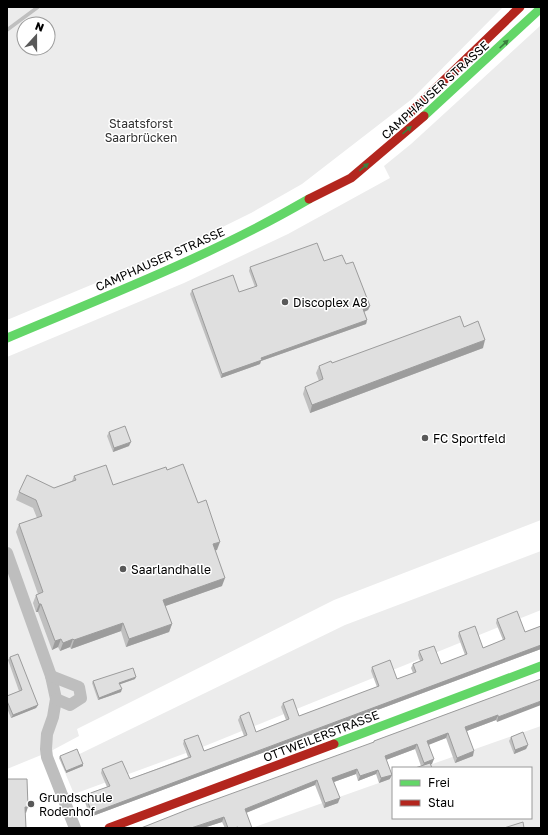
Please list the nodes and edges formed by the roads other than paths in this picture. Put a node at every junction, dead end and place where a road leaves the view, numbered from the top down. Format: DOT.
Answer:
graph roads {
  1 [pos="520,7"];
  2 [pos="541,8"];
  3 [pos="403,119"];
  4 [pos="332,178"];
  5 [pos="318,193"];
  6 [pos="7,338"];
  7 [pos="7,553"];
  8 [pos="541,666"];
  9 [pos="51,676"];
  10 [pos="56,699"];
  11 [pos="75,828"];
  12 [pos="109,828"];
  1 -- 3 [label="main road, CAMPHAUSER STRASSE"];
  5 -- 2 [label="main road, CAMPHAUSER STRASSE, one-way"];
  4 -- 5 [label="main road, CAMPHAUSER STRASSE"];
  5 -- 6 [label="main road, CAMPHAUSER STRASSE"];
  7 -- 9 [label="street"];
  8 -- 12 [label="main road, OTTWEILERSTRASSE"];
  9 -- 10 [label="street"];
  9 -- 10 [label="street"];
  10 -- 11 [label="street"];
}
